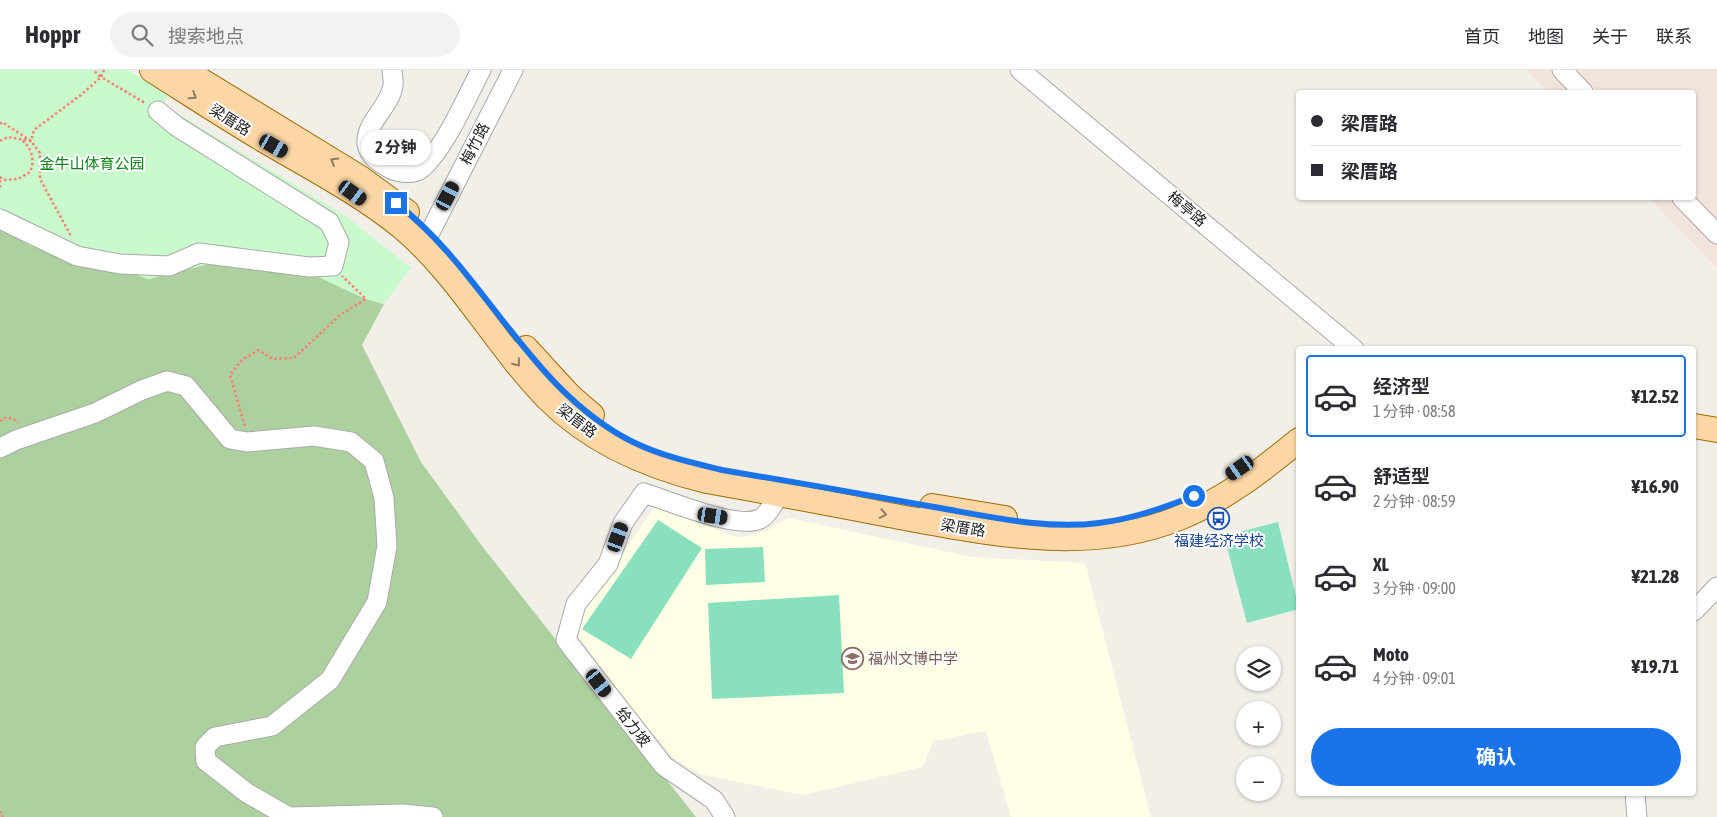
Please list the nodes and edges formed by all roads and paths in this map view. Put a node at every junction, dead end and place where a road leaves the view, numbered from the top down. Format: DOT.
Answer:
graph roads {
  1 [pos="93,70"];
  2 [pos="104,70"];
  3 [pos="152,70"];
  4 [pos="184,70"];
  5 [pos="392,70"];
  6 [pos="481,70"];
  7 [pos="513,70"];
  8 [pos="1020,70"];
  9 [pos="1562,70"];
  10 [pos="101,77"];
  11 [pos="1581,90"];
  12 [pos="158,111"];
  13 [pos="0,124"];
  14 [pos="20,139"];
  15 [pos="0,141"];
  16 [pos="31,141"];
  17 [pos="0,179"];
  18 [pos="0,188"];
  19 [pos="1684,200"];
  20 [pos="0,219"];
  21 [pos="1716,233"];
  22 [pos="426,239"];
  23 [pos="78,256"];
  24 [pos="333,266"];
  25 [pos="1350,346"];
  26 [pos="1696,411"];
  27 [pos="1717,414"];
  28 [pos="1296,424"];
  29 [pos="1696,426"];
  30 [pos="1717,430"];
  31 [pos="247,442"];
  32 [pos="1296,442"];
  33 [pos="0,448"];
  34 [pos="779,494"];
  35 [pos="1717,586"];
  36 [pos="1696,609"];
  37 [pos="1635,796"];
  38 [pos="0,811"];
  39 [pos="3,817"];
  40 [pos="433,817"];
  41 [pos="725,817"];
  42 [pos="1637,817"];
  1 -- 10 [label="path"];
  2 -- 10 [label="path"];
  3 -- 22 [label="main road, 梁厝路, one-way"];
  22 -- 4 [label="main road, 梁厝路, one-way"];
  5 -- 6 [label="street"];
  7 -- 22 [label="street, 梅竹路"];
  8 -- 25 [label="street, 梅亭路"];
  9 -- 11 [label="street"];
  10 -- 12 [label="path"];
  10 -- 16 [label="path"];
  12 -- 24 [label="street"];
  13 -- 16 [label="path"];
  14 -- 15 [label="path"];
  14 -- 16 [label="path"];
  14 -- 17 [label="path"];
  16 -- 23 [label="path"];
  17 -- 18 [label="path"];
  19 -- 21 [label="street"];
  20 -- 23 [label="street"];
  22 -- 28 [label="main road, 梁厝路"];
  22 -- 34 [label="main road, 梁厝路, one-way"];
  23 -- 24 [label="street"];
  24 -- 31 [label="path"];
  26 -- 27 [label="main road"];
  29 -- 30 [label="main road"];
  31 -- 33 [label="street"];
  31 -- 40 [label="street"];
  34 -- 32 [label="main road, 梁厝路, one-way"];
  34 -- 41 [label="street, 给力坡"];
  35 -- 36 [label="street"];
  37 -- 42 [label="street"];
  38 -- 39 [label="path"];
}
